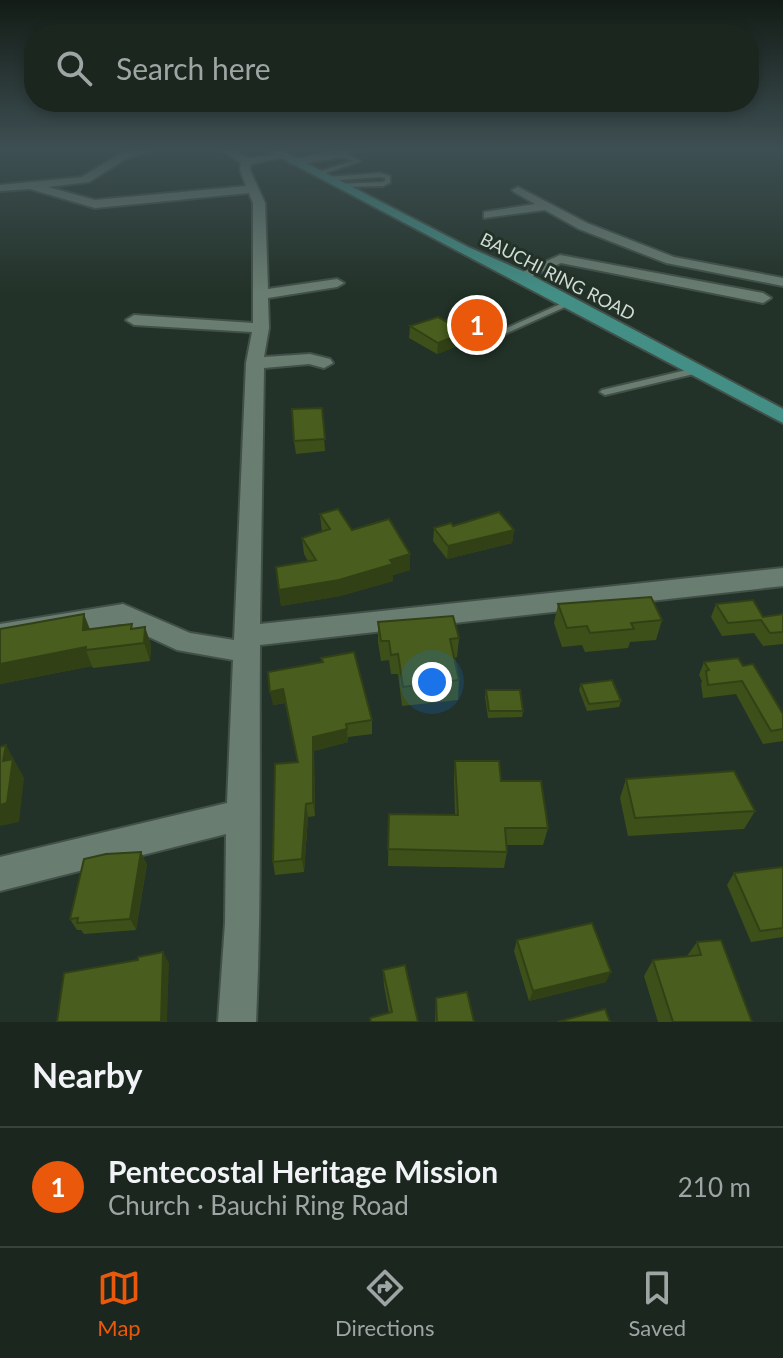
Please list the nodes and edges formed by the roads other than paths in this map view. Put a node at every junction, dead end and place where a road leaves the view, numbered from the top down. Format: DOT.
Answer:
graph roads {
  1 [pos="73,198"];
  2 [pos="162,198"];
  3 [pos="257,198"];
  4 [pos="369,198"];
  5 [pos="533,198"];
  6 [pos="549,206"];
  7 [pos="488,215"];
  8 [pos="521,276"];
  9 [pos="783,282"];
  10 [pos="337,283"];
  11 [pos="261,295"];
  12 [pos="763,298"];
  13 [pos="570,303"];
  14 [pos="134,320"];
  15 [pos="261,328"];
  16 [pos="493,336"];
  17 [pos="255,363"];
  18 [pos="324,363"];
  19 [pos="695,371"];
  20 [pos="605,392"];
  21 [pos="783,417"];
  22 [pos="783,577"];
  23 [pos="0,634"];
  24 [pos="247,644"];
  25 [pos="242,815"];
  26 [pos="0,874"];
  27 [pos="237,1022"];
  1 -- 2 [label="street"];
  3 -- 11 [label="street"];
  4 -- 8 [label="main road, BAUCHI RING ROAD"];
  5 -- 6 [label="street"];
  6 -- 7 [label="street"];
  6 -- 9 [label="street"];
  8 -- 12 [label="street"];
  8 -- 13 [label="main road, BAUCHI RING ROAD"];
  10 -- 11 [label="street"];
  11 -- 15 [label="street"];
  13 -- 16 [label="lane"];
  13 -- 19 [label="main road, BAUCHI RING ROAD"];
  14 -- 15 [label="street"];
  15 -- 17 [label="street"];
  17 -- 18 [label="street"];
  17 -- 24 [label="street"];
  19 -- 20 [label="lane"];
  19 -- 21 [label="main road, BAUCHI RING ROAD"];
  22 -- 24 [label="street"];
  23 -- 24 [label="street"];
  24 -- 25 [label="street"];
  25 -- 26 [label="street"];
  25 -- 27 [label="street"];
}
